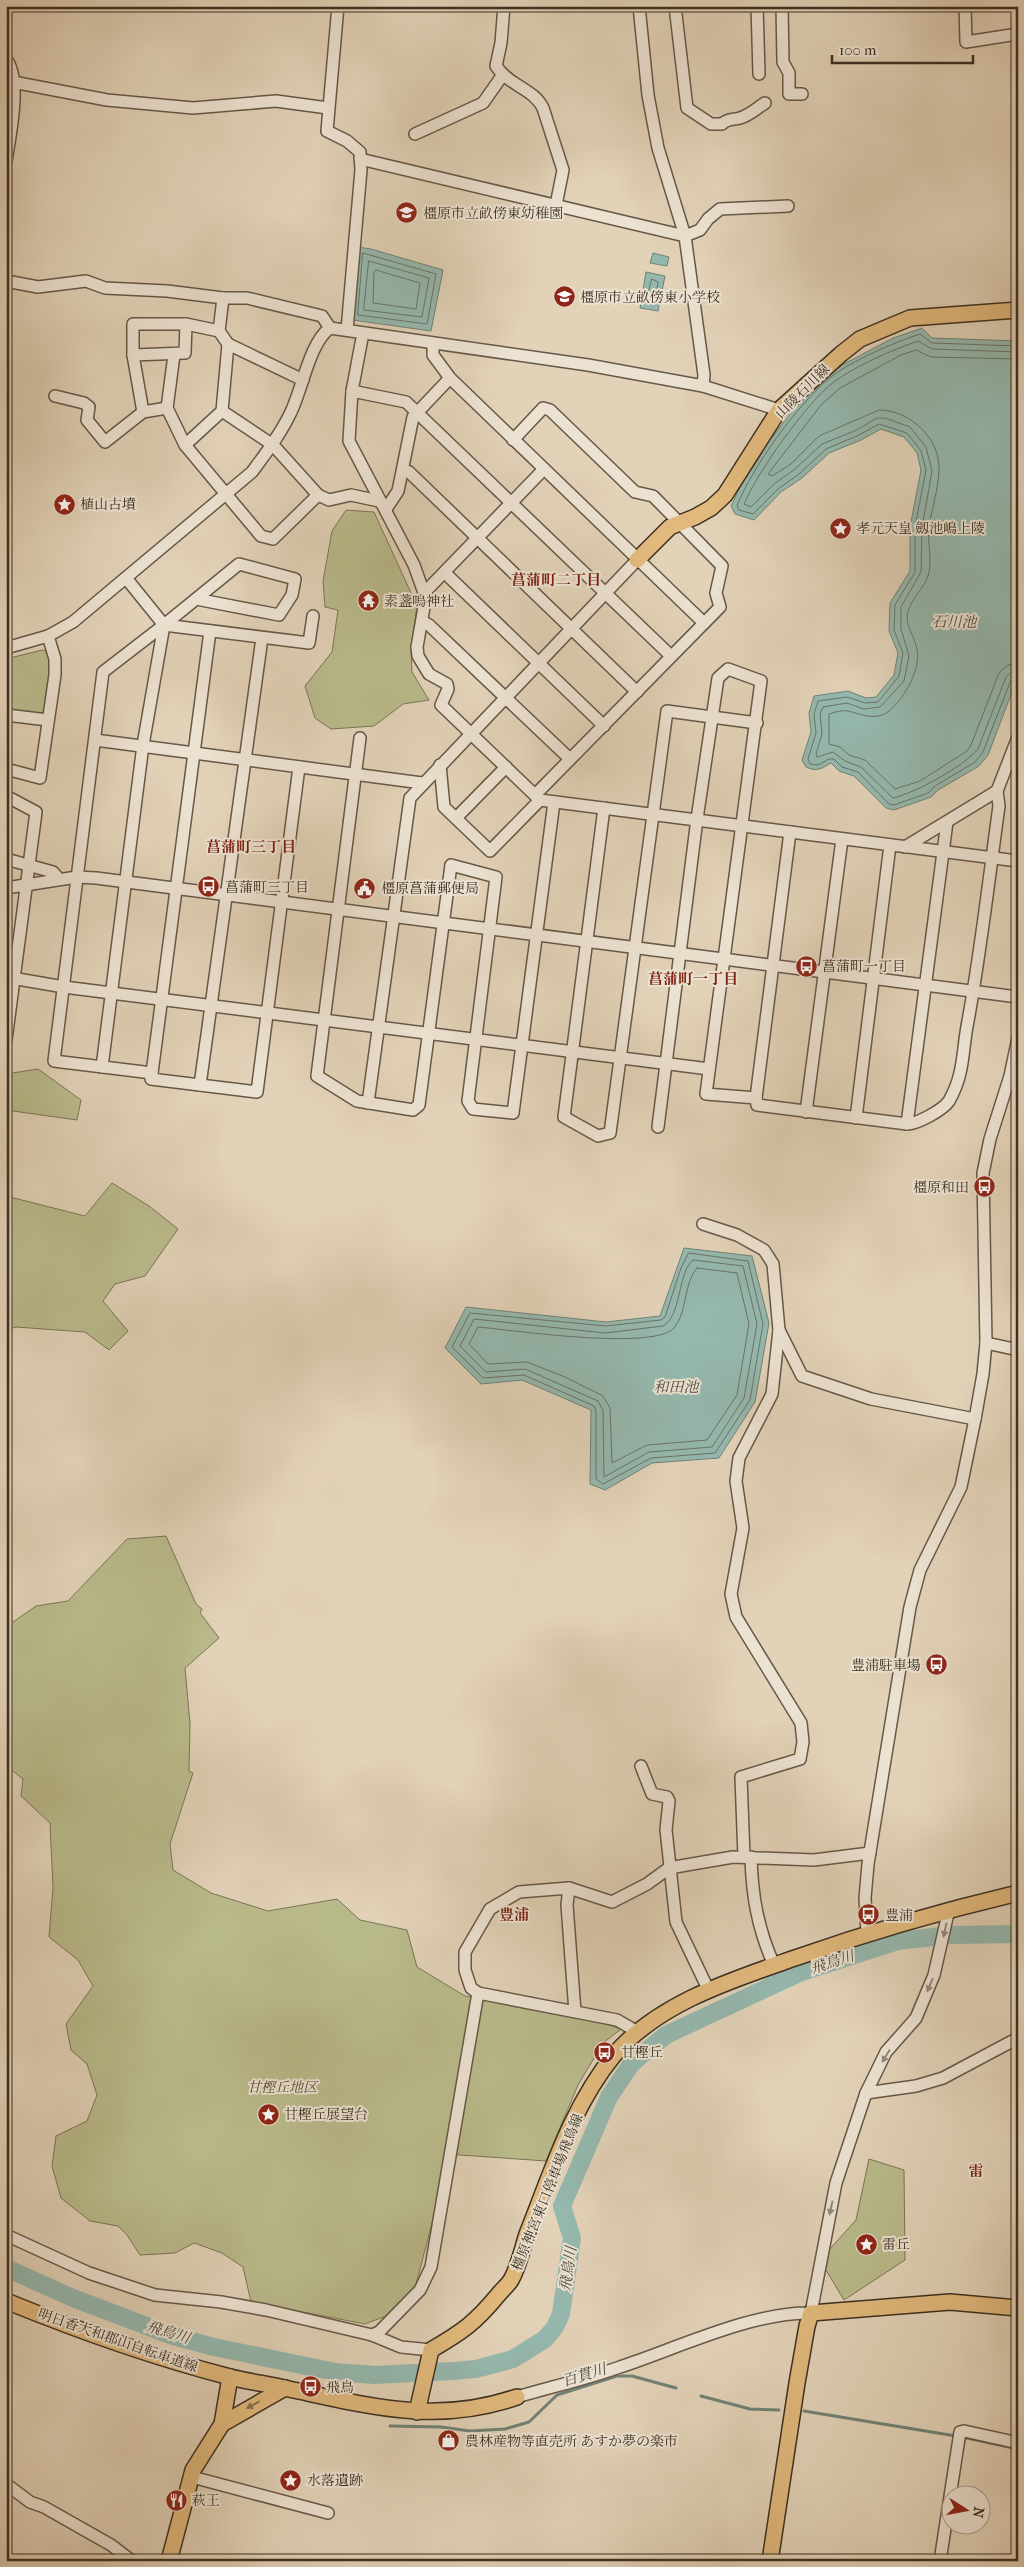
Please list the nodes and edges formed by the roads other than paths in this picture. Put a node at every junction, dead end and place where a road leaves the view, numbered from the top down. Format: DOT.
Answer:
graph roads {
  1 [pos="338,6"];
  2 [pos="504,6"];
  3 [pos="639,6"];
  4 [pos="674,6"];
  5 [pos="756,6"];
  6 [pos="782,6"];
  7 [pos="965,6"];
  8 [pos="1018,34"];
  9 [pos="6,59"];
  10 [pos="759,74"];
  11 [pos="502,76"];
  12 [pos="13,82"];
  13 [pos="802,94"];
  14 [pos="764,103"];
  15 [pos="328,108"];
  16 [pos="415,134"];
  17 [pos="360,159"];
  18 [pos="6,160"];
  19 [pos="556,205"];
  20 [pos="788,206"];
  21 [pos="684,236"];
  22 [pos="6,281"];
  23 [pos="223,298"];
  24 [pos="1018,310"];
  25 [pos="186,324"];
  26 [pos="330,328"];
  27 [pos="219,330"];
  28 [pos="348,330"];
  29 [pos="363,333"];
  30 [pos="432,343"];
  31 [pos="228,344"];
  32 [pos="133,355"];
  33 [pos="174,355"];
  34 [pos="450,378"];
  35 [pos="303,380"];
  36 [pos="703,386"];
  37 [pos="352,391"];
  38 [pos="55,396"];
  39 [pos="167,408"];
  40 [pos="779,410"];
  41 [pos="222,411"];
  42 [pos="143,412"];
  43 [pos="416,412"];
  44 [pos="513,440"];
  45 [pos="186,445"];
  46 [pos="272,446"];
  47 [pos="544,469"];
  48 [pos="403,470"];
  49 [pos="227,494"];
  50 [pos="318,495"];
  51 [pos="511,502"];
  52 [pos="382,505"];
  53 [pos="678,522"];
  54 [pos="478,538"];
  55 [pos="637,560"];
  56 [pos="445,573"];
  57 [pos="126,578"];
  58 [pos="424,593"];
  59 [pos="606,593"];
  60 [pos="196,599"];
  61 [pos="313,616"];
  62 [pos="422,621"];
  63 [pos="704,623"];
  64 [pos="164,625"];
  65 [pos="572,628"];
  66 [pos="210,631"];
  67 [pos="48,636"];
  68 [pos="262,638"];
  69 [pos="6,648"];
  70 [pos="671,656"];
  71 [pos="537,664"];
  72 [pos="637,692"];
  73 [pos="506,696"];
  74 [pos="711,717"];
  75 [pos="7,719"];
  76 [pos="48,720"];
  77 [pos="757,723"];
  78 [pos="604,726"];
  79 [pos="470,733"];
  80 [pos="1018,737"];
  81 [pos="360,738"];
  82 [pos="95,740"];
  83 [pos="144,746"];
  84 [pos="194,752"];
  85 [pos="570,759"];
  86 [pos="245,760"];
  87 [pos="440,765"];
  88 [pos="299,767"];
  89 [pos="506,767"];
  90 [pos="6,770"];
  91 [pos="357,775"];
  92 [pos="422,782"];
  93 [pos="997,791"];
  94 [pos="6,796"];
  95 [pos="538,798"];
  96 [pos="554,802"];
  97 [pos="604,808"];
  98 [pos="653,814"];
  99 [pos="456,818"];
  100 [pos="697,819"];
  101 [pos="947,822"];
  102 [pos="742,825"];
  103 [pos="790,832"];
  104 [pos="842,838"];
  105 [pos="890,845"];
  106 [pos="905,846"];
  107 [pos="942,851"];
  108 [pos="992,858"];
  109 [pos="6,859"];
  110 [pos="1018,861"];
  111 [pos="30,865"];
  112 [pos="77,877"];
  113 [pos="59,879"];
  114 [pos="127,882"];
  115 [pos="28,884"];
  116 [pos="6,888"];
  117 [pos="176,888"];
  118 [pos="225,894"];
  119 [pos="282,902"];
  120 [pos="338,909"];
  121 [pos="395,916"];
  122 [pos="443,923"];
  123 [pos="490,930"];
  124 [pos="537,936"];
  125 [pos="586,942"];
  126 [pos="636,949"];
  127 [pos="680,954"];
  128 [pos="724,960"];
  129 [pos="774,967"];
  130 [pos="823,973"];
  131 [pos="11,977"];
  132 [pos="873,979"];
  133 [pos="925,986"];
  134 [pos="64,987"];
  135 [pos="974,992"];
  136 [pos="112,993"];
  137 [pos="1018,997"];
  138 [pos="162,999"];
  139 [pos="211,1005"];
  140 [pos="267,1012"];
  141 [pos="323,1019"];
  142 [pos="379,1026"];
  143 [pos="429,1033"];
  144 [pos="1018,1038"];
  145 [pos="476,1039"];
  146 [pos="6,1040"];
  147 [pos="523,1045"];
  148 [pos="572,1051"];
  149 [pos="1016,1057"];
  150 [pos="621,1058"];
  151 [pos="666,1063"];
  152 [pos="102,1067"];
  153 [pos="709,1069"];
  154 [pos="152,1073"];
  155 [pos="200,1085"];
  156 [pos="756,1098"];
  157 [pos="368,1103"];
  158 [pos="806,1112"];
  159 [pos="856,1118"];
  160 [pos="907,1124"];
  161 [pos="658,1127"];
  162 [pos="702,1224"];
  163 [pos="779,1330"];
  164 [pos="986,1343"];
  165 [pos="1018,1350"];
  166 [pos="975,1419"];
  167 [pos="641,1766"];
  168 [pos="870,1853"];
  169 [pos="747,1857"];
  170 [pos="669,1868"];
  171 [pos="569,1888"];
  172 [pos="1018,1893"];
  173 [pos="949,1909"];
  174 [pos="866,1933"];
  175 [pos="774,1965"];
  176 [pos="709,1991"];
  177 [pos="478,1993"];
  178 [pos="575,2012"];
  179 [pos="636,2031"];
  180 [pos="1018,2038"];
  181 [pos="866,2093"];
  182 [pos="6,2235"];
  183 [pos="6,2301"];
  184 [pos="1018,2308"];
  185 [pos="811,2314"];
  186 [pos="372,2336"];
  187 [pos="430,2354"];
  188 [pos="230,2377"];
  189 [pos="285,2388"];
  190 [pos="517,2397"];
  191 [pos="417,2412"];
  192 [pos="222,2424"];
  193 [pos="1018,2443"];
  194 [pos="192,2477"];
  195 [pos="6,2484"];
  196 [pos="328,2513"];
  197 [pos="132,2561"];
  198 [pos="169,2561"];
  199 [pos="770,2561"];
  200 [pos="940,2561"];
  1 -- 15 [label="street"];
  2 -- 11 [label="street"];
  3 -- 21 [label="street"];
  4 -- 14 [label="street"];
  5 -- 10 [label="street"];
  6 -- 13 [label="street"];
  7 -- 8 [label="street"];
  9 -- 12 [label="street"];
  11 -- 16 [label="street"];
  11 -- 19 [label="street"];
  12 -- 15 [label="street"];
  12 -- 18 [label="street"];
  15 -- 17 [label="street"];
  17 -- 19 [label="street"];
  17 -- 28 [label="street"];
  19 -- 21 [label="street"];
  20 -- 21 [label="street"];
  21 -- 36 [label="street"];
  22 -- 23 [label="street"];
  23 -- 26 [label="street"];
  23 -- 27 [label="street"];
  24 -- 40 [label="main road, 山陵石川線"];
  25 -- 27 [label="street"];
  25 -- 32 [label="street"];
  25 -- 33 [label="street"];
  26 -- 28 [label="street"];
  26 -- 35 [label="street"];
  27 -- 31 [label="street"];
  28 -- 29 [label="street"];
  29 -- 30 [label="street"];
  29 -- 37 [label="street"];
  30 -- 34 [label="street"];
  30 -- 36 [label="street"];
  31 -- 35 [label="street"];
  31 -- 41 [label="street"];
  32 -- 33 [label="street"];
  32 -- 42 [label="street"];
  33 -- 39 [label="street"];
  34 -- 43 [label="street"];
  34 -- 44 [label="street"];
  35 -- 46 [label="street"];
  36 -- 40 [label="street"];
  37 -- 43 [label="street"];
  37 -- 52 [label="street"];
  38 -- 42 [label="street"];
  39 -- 42 [label="street"];
  39 -- 45 [label="street"];
  40 -- 53 [label="main road, 山陵石川線"];
  41 -- 45 [label="street"];
  41 -- 46 [label="street"];
  43 -- 48 [label="street"];
  43 -- 51 [label="street"];
  44 -- 47 [label="street"];
  44 -- 53 [label="street"];
  45 -- 49 [label="street"];
  46 -- 49 [label="street"];
  46 -- 50 [label="street"];
  47 -- 51 [label="street"];
  47 -- 55 [label="street"];
  48 -- 52 [label="street"];
  48 -- 54 [label="street"];
  49 -- 50 [label="street"];
  49 -- 57 [label="street"];
  50 -- 52 [label="street"];
  51 -- 54 [label="street"];
  51 -- 59 [label="street"];
  52 -- 58 [label="street"];
  53 -- 55 [label="main road, 山陵石川線"];
  53 -- 63 [label="street"];
  54 -- 56 [label="street"];
  54 -- 65 [label="street"];
  55 -- 59 [label="street"];
  55 -- 63 [label="street"];
  56 -- 58 [label="street"];
  56 -- 71 [label="street"];
  57 -- 64 [label="street"];
  57 -- 67 [label="street"];
  58 -- 62 [label="street"];
  59 -- 65 [label="street"];
  59 -- 70 [label="street"];
  60 -- 60 [label="street"];
  60 -- 64 [label="street"];
  61 -- 68 [label="street"];
  62 -- 73 [label="street"];
  62 -- 79 [label="street"];
  63 -- 70 [label="street"];
  64 -- 66 [label="street"];
  64 -- 82 [label="street"];
  64 -- 83 [label="street"];
  65 -- 71 [label="street"];
  65 -- 72 [label="street"];
  66 -- 68 [label="street"];
  66 -- 84 [label="street"];
  67 -- 69 [label="street"];
  67 -- 76 [label="street"];
  68 -- 86 [label="street"];
  70 -- 72 [label="street"];
  71 -- 73 [label="street"];
  71 -- 78 [label="street"];
  72 -- 78 [label="street"];
  73 -- 79 [label="street"];
  73 -- 85 [label="street"];
  74 -- 77 [label="street"];
  74 -- 77 [label="street"];
  74 -- 98 [label="street"];
  74 -- 100 [label="street"];
  75 -- 76 [label="street"];
  76 -- 90 [label="street"];
  77 -- 102 [label="street"];
  78 -- 85 [label="street"];
  79 -- 87 [label="street"];
  79 -- 89 [label="street"];
  80 -- 93 [label="street"];
  81 -- 91 [label="street"];
  82 -- 83 [label="street"];
  82 -- 112 [label="street"];
  83 -- 84 [label="street"];
  83 -- 114 [label="street"];
  84 -- 86 [label="street"];
  84 -- 117 [label="street"];
  85 -- 95 [label="street"];
  86 -- 88 [label="street"];
  86 -- 118 [label="street"];
  87 -- 92 [label="street"];
  87 -- 99 [label="street"];
  88 -- 91 [label="street"];
  88 -- 119 [label="street"];
  89 -- 95 [label="street"];
  89 -- 99 [label="street"];
  91 -- 92 [label="street"];
  91 -- 120 [label="street"];
  92 -- 121 [label="street"];
  93 -- 101 [label="street"];
  93 -- 108 [label="street"];
  94 -- 111 [label="street"];
  95 -- 96 [label="street"];
  95 -- 99 [label="street"];
  96 -- 97 [label="street"];
  96 -- 124 [label="street"];
  97 -- 98 [label="street"];
  97 -- 125 [label="street"];
  98 -- 100 [label="street"];
  98 -- 126 [label="street"];
  100 -- 102 [label="street"];
  100 -- 127 [label="street"];
  101 -- 106 [label="street"];
  101 -- 107 [label="street"];
  102 -- 103 [label="street"];
  102 -- 128 [label="street"];
  103 -- 104 [label="street"];
  103 -- 129 [label="street"];
  104 -- 105 [label="street"];
  104 -- 130 [label="street"];
  105 -- 106 [label="street"];
  105 -- 132 [label="street"];
  106 -- 107 [label="street"];
  107 -- 108 [label="street"];
  107 -- 133 [label="street"];
  108 -- 110 [label="street"];
  108 -- 135 [label="street"];
  109 -- 111 [label="street"];
  111 -- 113 [label="street"];
  111 -- 115 [label="street"];
  112 -- 113 [label="street"];
  112 -- 114 [label="street"];
  112 -- 134 [label="street"];
  113 -- 115 [label="street"];
  114 -- 117 [label="street"];
  114 -- 136 [label="street"];
  115 -- 116 [label="street"];
  115 -- 131 [label="street"];
  117 -- 118 [label="street"];
  117 -- 138 [label="street"];
  118 -- 119 [label="street"];
  118 -- 139 [label="street"];
  119 -- 120 [label="street"];
  119 -- 140 [label="street"];
  120 -- 121 [label="street"];
  120 -- 141 [label="street"];
  121 -- 122 [label="street"];
  121 -- 142 [label="street"];
  122 -- 123 [label="street"];
  122 -- 123 [label="street"];
  122 -- 143 [label="street"];
  123 -- 124 [label="street"];
  123 -- 145 [label="street"];
  124 -- 125 [label="street"];
  124 -- 147 [label="street"];
  125 -- 126 [label="street"];
  125 -- 148 [label="street"];
  126 -- 127 [label="street"];
  126 -- 150 [label="street"];
  127 -- 128 [label="street"];
  127 -- 151 [label="street"];
  128 -- 129 [label="street"];
  128 -- 153 [label="street"];
  129 -- 130 [label="street"];
  129 -- 156 [label="street"];
  130 -- 132 [label="street"];
  130 -- 158 [label="street"];
  131 -- 134 [label="street"];
  131 -- 146 [label="street"];
  132 -- 133 [label="street"];
  132 -- 159 [label="street"];
  133 -- 135 [label="street"];
  133 -- 160 [label="street"];
  134 -- 136 [label="street"];
  134 -- 152 [label="street"];
  135 -- 137 [label="street"];
  135 -- 160 [label="street"];
  136 -- 138 [label="street"];
  136 -- 152 [label="street"];
  138 -- 139 [label="street"];
  138 -- 154 [label="street"];
  139 -- 140 [label="street"];
  139 -- 155 [label="street"];
  140 -- 141 [label="street"];
  140 -- 155 [label="street"];
  141 -- 142 [label="street"];
  141 -- 157 [label="street"];
  142 -- 143 [label="street"];
  142 -- 157 [label="street"];
  143 -- 145 [label="street"];
  143 -- 157 [label="street"];
  144 -- 149 [label="street"];
  145 -- 147 [label="street"];
  145 -- 147 [label="street"];
  147 -- 148 [label="street"];
  148 -- 150 [label="street"];
  148 -- 150 [label="street"];
  149 -- 164 [label="street"];
  150 -- 151 [label="street"];
  151 -- 153 [label="street"];
  151 -- 161 [label="street"];
  152 -- 154 [label="street"];
  153 -- 156 [label="street"];
  154 -- 155 [label="street"];
  156 -- 158 [label="street"];
  158 -- 159 [label="street"];
  159 -- 160 [label="street"];
  162 -- 163 [label="street"];
  163 -- 166 [label="street"];
  163 -- 169 [label="street"];
  164 -- 165 [label="street"];
  164 -- 166 [label="street"];
  166 -- 168 [label="street"];
  167 -- 170 [label="street"];
  168 -- 169 [label="street"];
  168 -- 174 [label="street"];
  169 -- 170 [label="street"];
  169 -- 175 [label="street"];
  170 -- 171 [label="street"];
  170 -- 176 [label="street"];
  171 -- 177 [label="street"];
  171 -- 178 [label="street"];
  172 -- 173 [label="main road, 橿原神宮東口停車場飛鳥線"];
  173 -- 174 [label="main road, 橿原神宮東口停車場飛鳥線"];
  173 -- 181 [label="street, one-way"];
  174 -- 175 [label="main road, 橿原神宮東口停車場飛鳥線"];
  175 -- 176 [label="main road, 橿原神宮東口停車場飛鳥線"];
  176 -- 179 [label="main road, 橿原神宮東口停車場飛鳥線"];
  177 -- 178 [label="street"];
  177 -- 186 [label="street"];
  178 -- 179 [label="street"];
  179 -- 187 [label="main road, 橿原神宮東口停車場飛鳥線"];
  180 -- 181 [label="street"];
  181 -- 185 [label="street, one-way"];
  182 -- 186 [label="street"];
  183 -- 188 [label="main road, 明日香大和郡山自転車道線"];
  184 -- 185 [label="main road"];
  185 -- 190 [label="street"];
  185 -- 199 [label="main road"];
  186 -- 187 [label="street"];
  187 -- 191 [label="main road"];
  188 -- 189 [label="main road"];
  188 -- 192 [label="main road"];
  189 -- 191 [label="main road"];
  189 -- 192 [label="main road, one-way"];
  190 -- 191 [label="main road"];
  192 -- 194 [label="main road"];
  193 -- 200 [label="street"];
  194 -- 196 [label="street"];
  194 -- 198 [label="main road"];
  195 -- 197 [label="street"];
}
